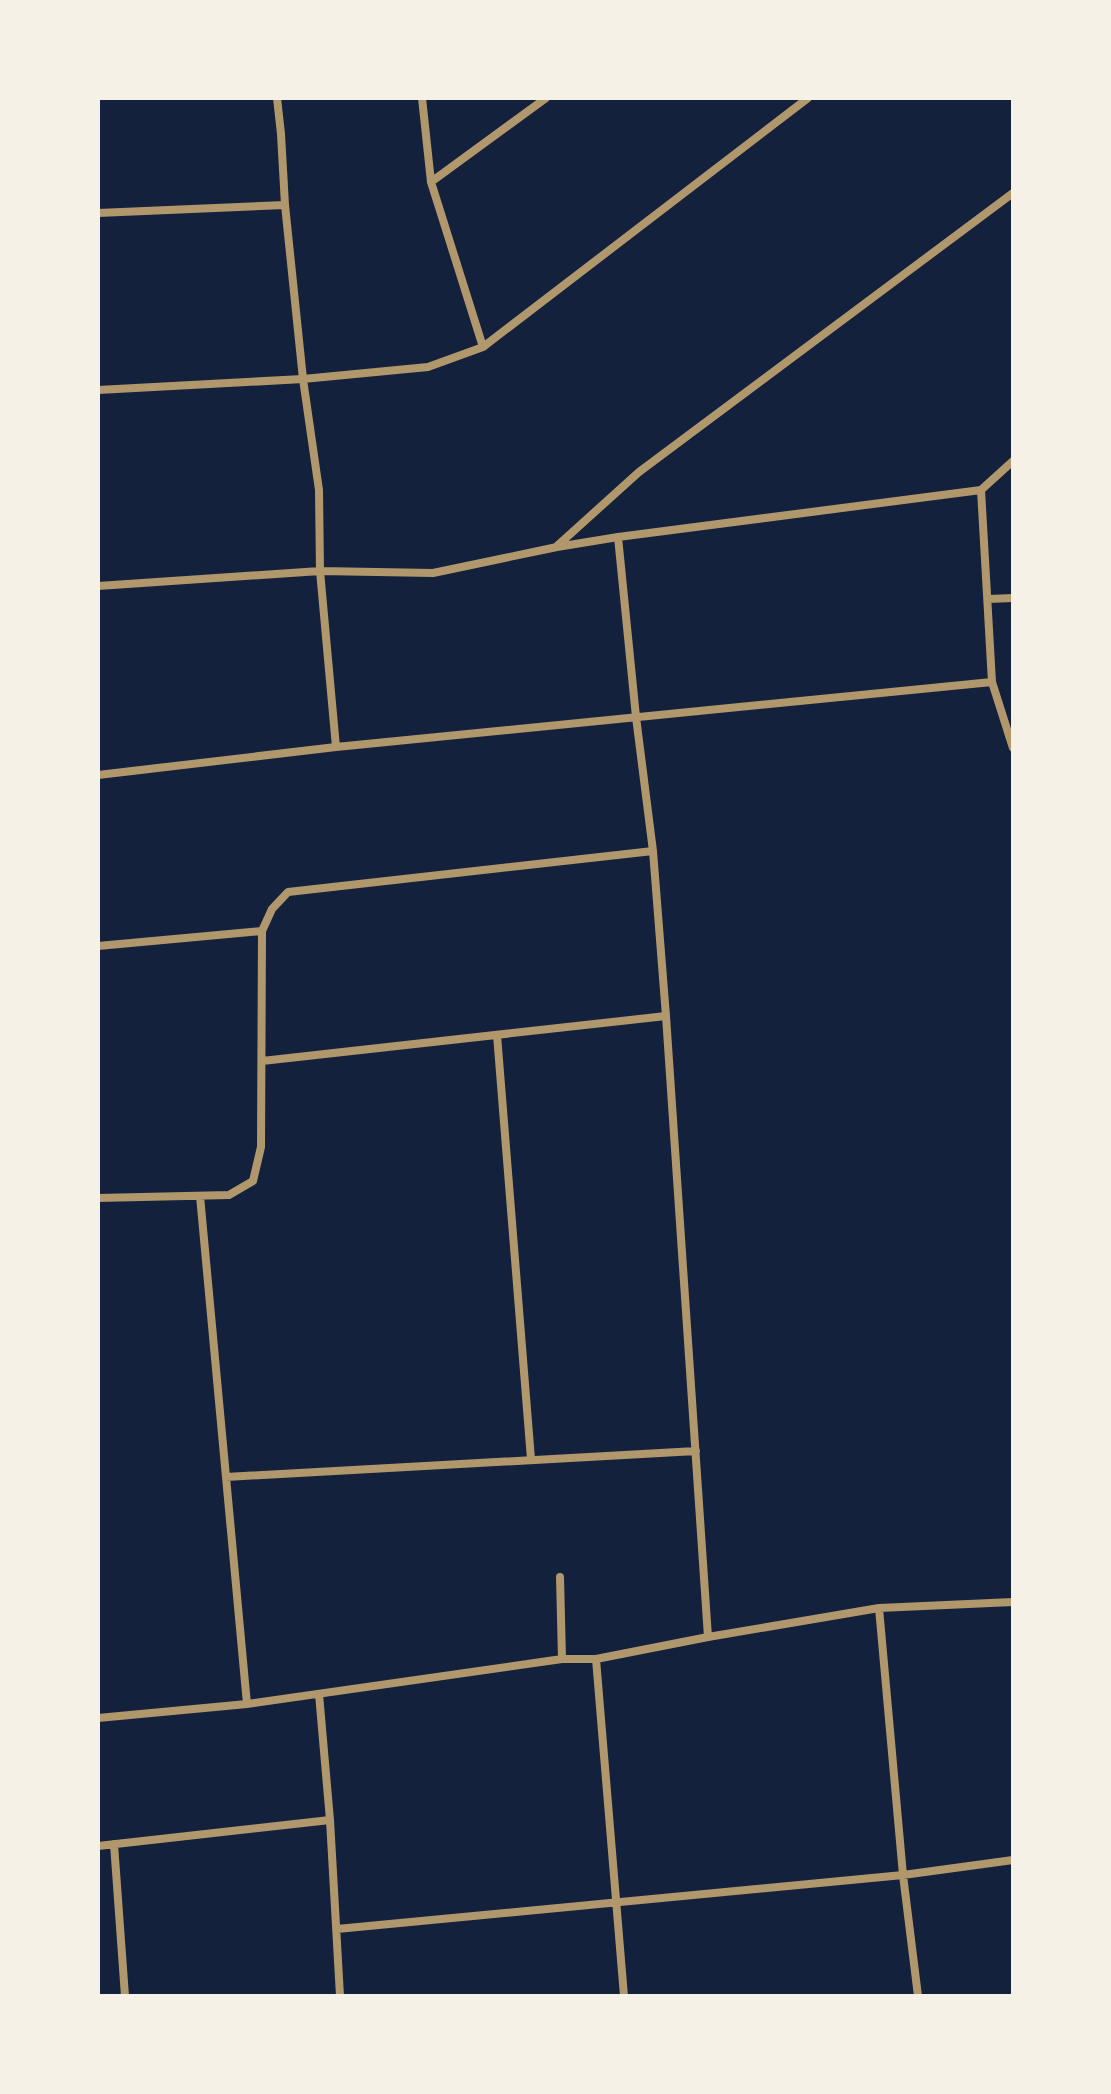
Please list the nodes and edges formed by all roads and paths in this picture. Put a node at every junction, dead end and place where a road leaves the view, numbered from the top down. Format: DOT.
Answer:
graph roads {
  1 [pos="277,98"];
  2 [pos="422,98"];
  3 [pos="546,98"];
  4 [pos="808,98"];
  5 [pos="431,182"];
  6 [pos="1013,193"];
  7 [pos="285,205"];
  8 [pos="98,213"];
  9 [pos="483,347"];
  10 [pos="303,379"];
  11 [pos="98,390"];
  12 [pos="1013,461"];
  13 [pos="981,490"];
  14 [pos="618,537"];
  15 [pos="557,547"];
  16 [pos="320,571"];
  17 [pos="98,586"];
  18 [pos="1013,598"];
  19 [pos="988,599"];
  20 [pos="992,682"];
  21 [pos="636,717"];
  22 [pos="336,747"];
  23 [pos="1013,748"];
  24 [pos="98,775"];
  25 [pos="653,851"];
  26 [pos="262,931"];
  27 [pos="98,946"];
  28 [pos="666,1016"];
  29 [pos="497,1035"];
  30 [pos="262,1061"];
  31 [pos="200,1196"];
  32 [pos="98,1198"];
  33 [pos="696,1451"];
  34 [pos="531,1459"];
  35 [pos="226,1477"];
  36 [pos="560,1577"];
  37 [pos="1013,1602"];
  38 [pos="879,1608"];
  39 [pos="708,1637"];
  40 [pos="562,1659"];
  41 [pos="596,1659"];
  42 [pos="319,1694"];
  43 [pos="247,1704"];
  44 [pos="98,1718"];
  45 [pos="330,1820"];
  46 [pos="114,1844"];
  47 [pos="98,1846"];
  48 [pos="1013,1860"];
  49 [pos="903,1875"];
  50 [pos="617,1903"];
  51 [pos="337,1929"];
  52 [pos="125,1996"];
  53 [pos="340,1996"];
  54 [pos="624,1996"];
  55 [pos="918,1996"];
  1 -- 7 [label="street"];
  2 -- 5 [label="street"];
  3 -- 5 [label="street"];
  4 -- 9 [label="street"];
  5 -- 9 [label="street"];
  6 -- 15 [label="street"];
  7 -- 8 [label="street"];
  7 -- 10 [label="street"];
  9 -- 10 [label="street"];
  10 -- 11 [label="street"];
  10 -- 16 [label="street"];
  12 -- 13 [label="street"];
  13 -- 14 [label="street"];
  13 -- 19 [label="street"];
  14 -- 15 [label="street"];
  14 -- 21 [label="street"];
  15 -- 16 [label="street"];
  16 -- 17 [label="street"];
  16 -- 22 [label="street"];
  18 -- 19 [label="street"];
  19 -- 20 [label="street"];
  20 -- 21 [label="street"];
  20 -- 23 [label="street"];
  21 -- 22 [label="street"];
  21 -- 25 [label="street"];
  22 -- 24 [label="street"];
  25 -- 26 [label="street"];
  25 -- 28 [label="street"];
  26 -- 27 [label="street"];
  26 -- 30 [label="street"];
  28 -- 29 [label="street"];
  28 -- 33 [label="street"];
  29 -- 30 [label="street"];
  29 -- 34 [label="street"];
  30 -- 31 [label="street"];
  31 -- 32 [label="street"];
  31 -- 35 [label="street"];
  33 -- 34 [label="street"];
  33 -- 39 [label="street"];
  34 -- 35 [label="street"];
  35 -- 43 [label="street"];
  36 -- 40 [label="street"];
  37 -- 38 [label="street"];
  38 -- 39 [label="street"];
  38 -- 49 [label="street"];
  39 -- 41 [label="street"];
  40 -- 41 [label="street"];
  40 -- 42 [label="street"];
  41 -- 50 [label="street"];
  42 -- 43 [label="street"];
  42 -- 45 [label="street"];
  43 -- 44 [label="street"];
  45 -- 46 [label="street"];
  45 -- 51 [label="street"];
  46 -- 47 [label="street"];
  46 -- 52 [label="street"];
  48 -- 49 [label="street"];
  49 -- 50 [label="street"];
  49 -- 55 [label="street"];
  50 -- 51 [label="street"];
  50 -- 54 [label="street"];
  51 -- 53 [label="street"];
}
